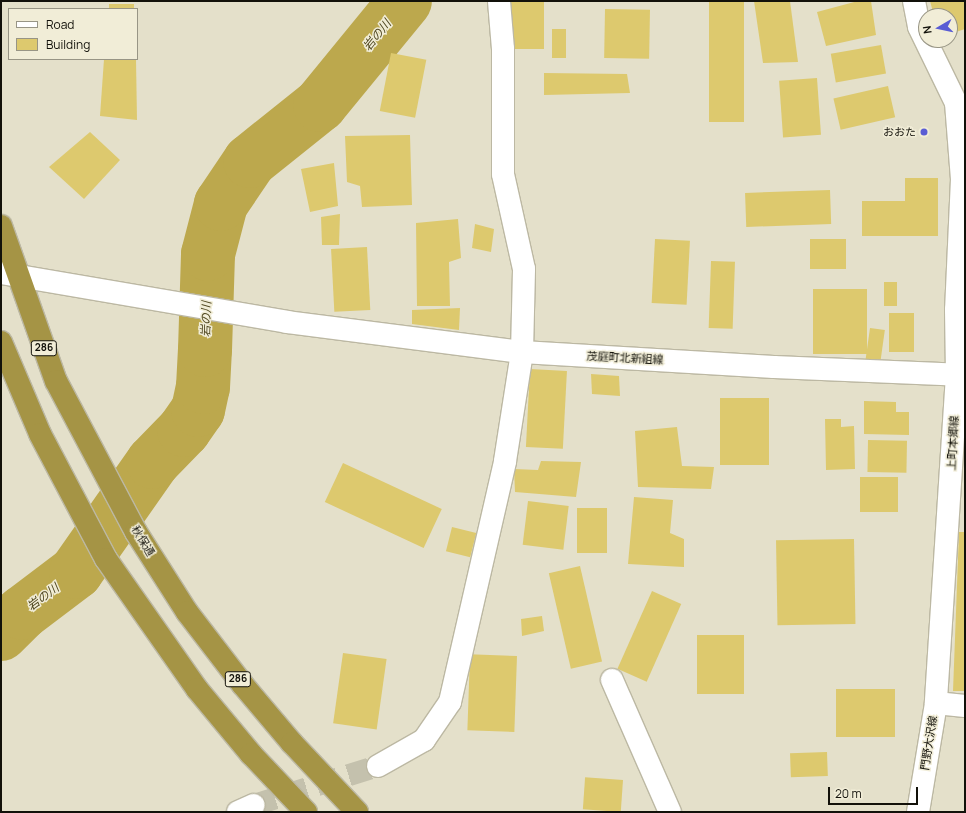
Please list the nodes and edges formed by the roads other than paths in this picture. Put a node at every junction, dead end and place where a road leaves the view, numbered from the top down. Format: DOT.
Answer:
graph roads {
  1 [pos="499,1"];
  2 [pos="914,1"];
  3 [pos="1,226"];
  4 [pos="9,274"];
  5 [pos="1,342"];
  6 [pos="522,352"];
  7 [pos="961,375"];
  8 [pos="612,680"];
  9 [pos="936,702"];
  10 [pos="965,706"];
  11 [pos="378,766"];
  12 [pos="306,812"];
  13 [pos="357,812"];
  14 [pos="670,812"];
  15 [pos="918,812"];
  1 -- 6 [label="street"];
  2 -- 7 [label="street, 上町本郷線"];
  3 -- 4 [label="highway, 秋保通 / 286"];
  4 -- 6 [label="street, 茂庭町北新組線"];
  4 -- 13 [label="highway, 秋保通 / 286"];
  5 -- 12 [label="highway"];
  6 -- 7 [label="street, 茂庭町北新組線"];
  6 -- 11 [label="street"];
  7 -- 9 [label="street, 上町本郷線"];
  8 -- 14 [label="street"];
  9 -- 10 [label="street, 門野大沢線"];
  9 -- 15 [label="street, 門野大沢線"];
}
